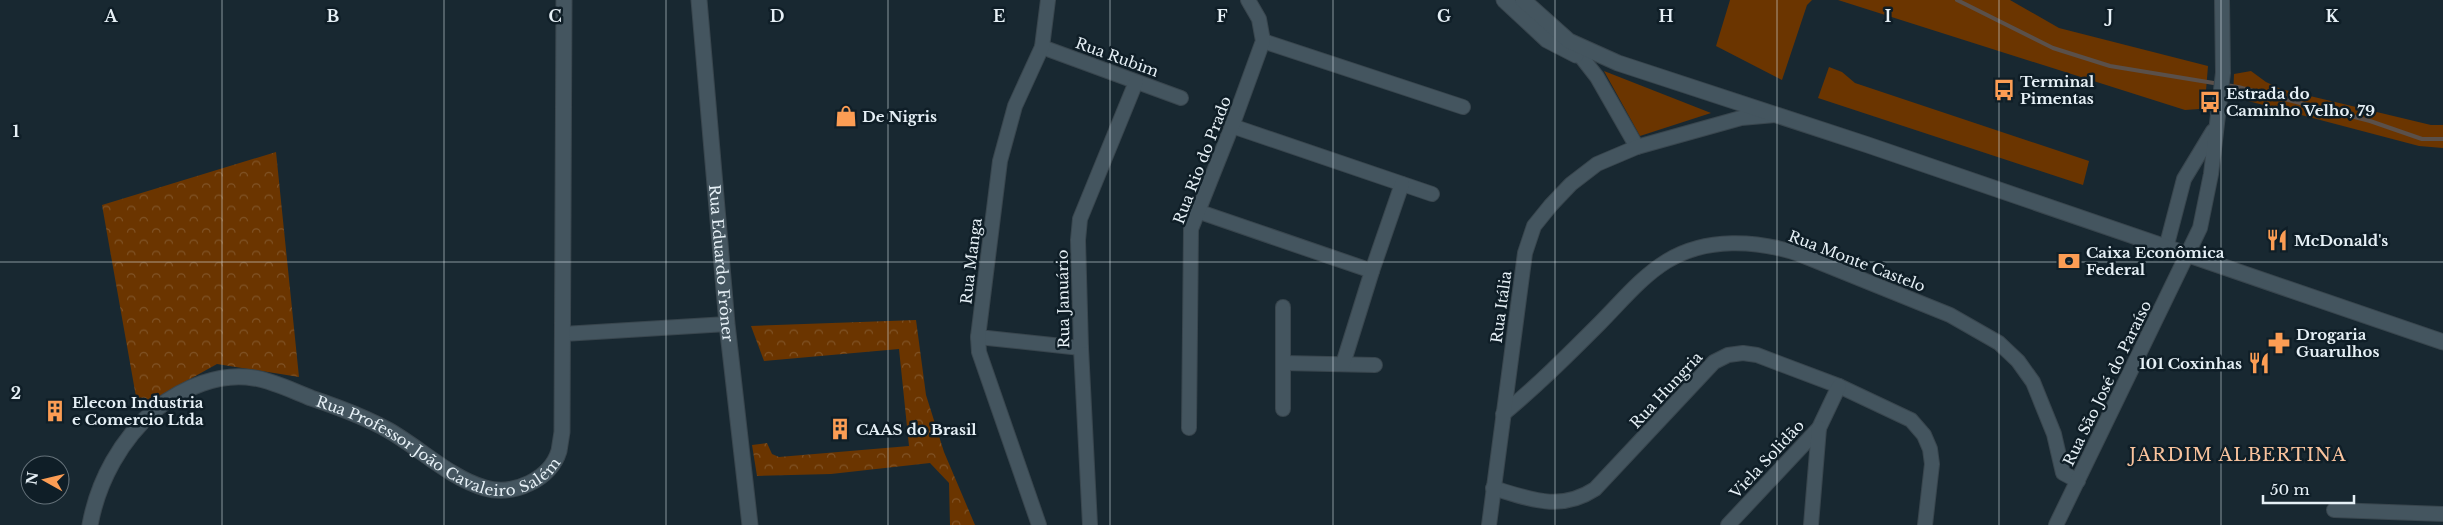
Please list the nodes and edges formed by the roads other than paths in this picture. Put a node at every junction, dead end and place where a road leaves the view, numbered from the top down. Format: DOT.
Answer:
graph roads {
  1 [pos="564,0"];
  2 [pos="699,0"];
  3 [pos="1048,0"];
  4 [pos="1248,0"];
  5 [pos="1504,0"];
  6 [pos="1523,0"];
  7 [pos="2222,0"];
  8 [pos="1263,41"];
  9 [pos="1569,41"];
  10 [pos="1042,47"];
  11 [pos="1582,58"];
  12 [pos="1136,82"];
  13 [pos="1181,98"];
  14 [pos="1463,108"];
  15 [pos="1778,115"];
  16 [pos="1232,126"];
  17 [pos="2216,126"];
  18 [pos="1637,147"];
  19 [pos="1402,184"];
  20 [pos="1432,194"];
  21 [pos="1197,211"];
  22 [pos="2166,248"];
  23 [pos="2188,256"];
  24 [pos="1372,271"];
  25 [pos="1283,307"];
  26 [pos="727,324"];
  27 [pos="563,334"];
  28 [pos="978,336"];
  29 [pos="2443,342"];
  30 [pos="1081,348"];
  31 [pos="1284,363"];
  32 [pos="1343,364"];
  33 [pos="1375,365"];
  34 [pos="1839,386"];
  35 [pos="1283,409"];
  36 [pos="1503,414"];
  37 [pos="1189,428"];
  38 [pos="1819,428"];
  39 [pos="2078,481"];
  40 [pos="1493,488"];
  41 [pos="2334,510"];
  42 [pos="2443,514"];
  43 [pos="90,525"];
  44 [pos="750,525"];
  45 [pos="1039,525"];
  46 [pos="1090,525"];
  47 [pos="1489,525"];
  48 [pos="1728,525"];
  49 [pos="1811,525"];
  50 [pos="1925,525"];
  51 [pos="2056,525"];
  1 -- 27 [label="main road, Rua Professor João Cavaleiro Salém"];
  2 -- 26 [label="main road, Rua Eduardo Frôner"];
  3 -- 10 [label="street, Rua Manga"];
  4 -- 8 [label="street"];
  5 -- 11 [label="main road"];
  6 -- 9 [label="main road"];
  7 -- 17 [label="street, Rua São José do Paraíso"];
  8 -- 14 [label="street"];
  8 -- 16 [label="street, Rua Rio do Prado"];
  9 -- 11 [label="street"];
  9 -- 15 [label="main road"];
  10 -- 12 [label="street, Rua Rubim"];
  10 -- 28 [label="street, Rua Manga"];
  11 -- 15 [label="main road"];
  11 -- 18 [label="street"];
  12 -- 13 [label="street, Rua Rubim"];
  12 -- 30 [label="street, Rua Januário"];
  15 -- 18 [label="street, Rua Itália"];
  15 -- 22 [label="main road"];
  16 -- 19 [label="street"];
  16 -- 21 [label="street, Rua Rio do Prado"];
  17 -- 22 [label="street"];
  17 -- 23 [label="street, Rua São José do Paraíso"];
  18 -- 36 [label="street, Rua Itália"];
  19 -- 20 [label="street"];
  19 -- 24 [label="street"];
  21 -- 24 [label="street"];
  21 -- 37 [label="street, Rua Rio do Prado"];
  22 -- 23 [label="main road"];
  23 -- 29 [label="main road"];
  23 -- 39 [label="street, Rua São José do Paraíso"];
  24 -- 32 [label="street"];
  25 -- 31 [label="street"];
  26 -- 27 [label="street"];
  26 -- 44 [label="main road, Rua Eduardo Frôner"];
  27 -- 43 [label="main road, Rua Professor João Cavaleiro Salém"];
  28 -- 30 [label="street"];
  28 -- 45 [label="street, Rua Manga"];
  30 -- 46 [label="street, Rua Januário"];
  31 -- 32 [label="street"];
  31 -- 35 [label="street"];
  32 -- 33 [label="street"];
  34 -- 38 [label="street, Viela Solidão"];
  34 -- 40 [label="street, Rua Hungria"];
  34 -- 50 [label="street, Rua Hungria"];
  36 -- 39 [label="street, Rua Monte Castelo"];
  36 -- 40 [label="street, Rua Itália"];
  38 -- 48 [label="street, Viela Solidão"];
  38 -- 49 [label="street"];
  39 -- 51 [label="street, Rua São José do Paraíso"];
  40 -- 47 [label="street, Rua Itália"];
  41 -- 42 [label="street"];
}
